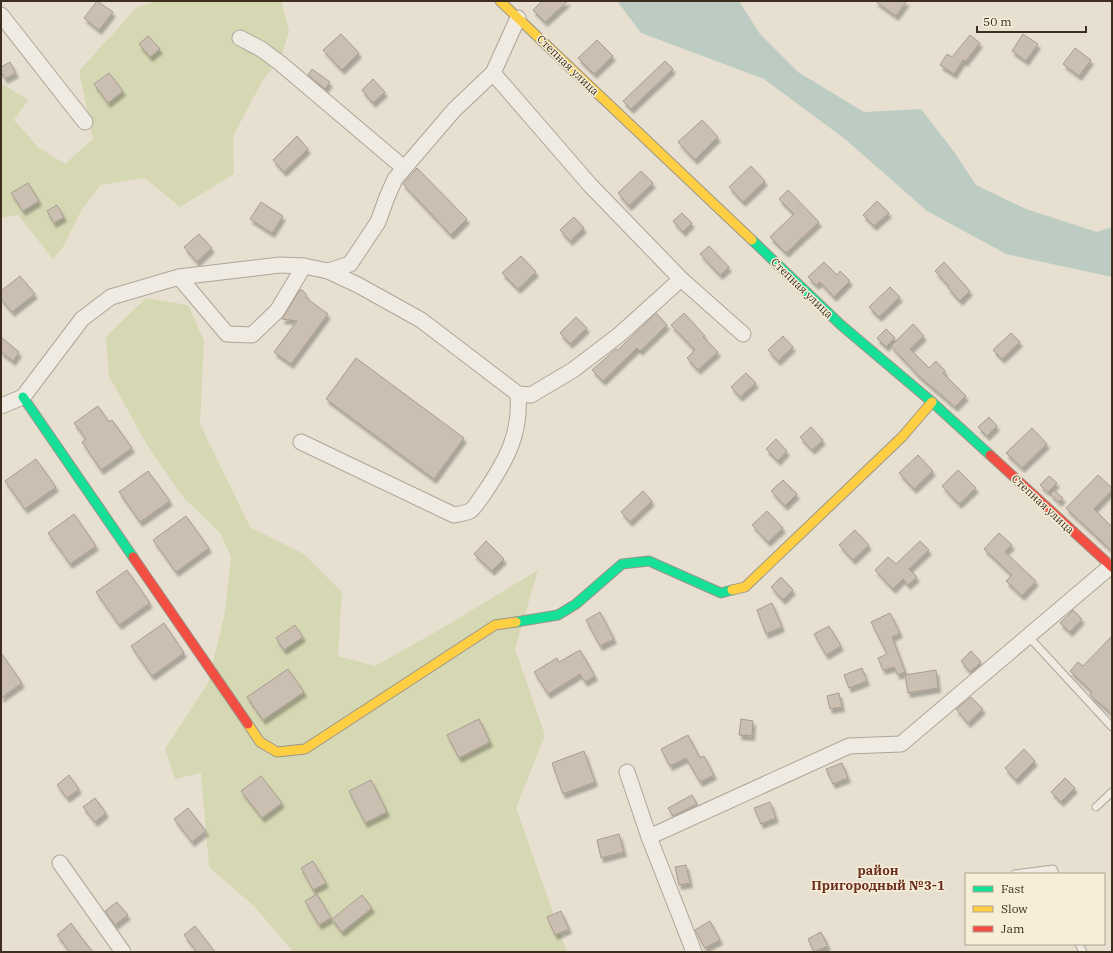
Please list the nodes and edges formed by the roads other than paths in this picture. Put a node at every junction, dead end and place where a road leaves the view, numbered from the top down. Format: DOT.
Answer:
graph roads {
  1 [pos="500,1"];
  2 [pos="1,15"];
  3 [pos="518,18"];
  4 [pos="240,38"];
  5 [pos="493,73"];
  6 [pos="86,122"];
  7 [pos="404,168"];
  8 [pos="304,266"];
  9 [pos="328,271"];
  10 [pos="179,277"];
  11 [pos="681,278"];
  12 [pos="742,334"];
  13 [pos="518,394"];
  14 [pos="23,397"];
  15 [pos="932,402"];
  16 [pos="1,406"];
  17 [pos="301,442"];
  18 [pos="1111,566"];
  19 [pos="1029,637"];
  20 [pos="1112,727"];
  21 [pos="627,772"];
  22 [pos="1112,792"];
  23 [pos="1096,806"];
  24 [pos="649,837"];
  25 [pos="60,863"];
  26 [pos="1023,873"];
  27 [pos="1055,873"];
  28 [pos="123,952"];
  29 [pos="694,952"];
  1 -- 3 [label="street, Степная улица"];
  2 -- 6 [label="street"];
  3 -- 5 [label="street"];
  3 -- 15 [label="street, Степная улица"];
  4 -- 7 [label="street"];
  5 -- 7 [label="street"];
  5 -- 11 [label="street"];
  7 -- 9 [label="street"];
  8 -- 9 [label="street"];
  8 -- 10 [label="street"];
  8 -- 10 [label="street"];
  9 -- 13 [label="street"];
  10 -- 14 [label="street"];
  11 -- 12 [label="street"];
  11 -- 13 [label="street"];
  13 -- 17 [label="street"];
  14 -- 15 [label="street"];
  14 -- 16 [label="street"];
  15 -- 18 [label="street, Степная улица"];
  18 -- 19 [label="street"];
  19 -- 20 [label="lane"];
  19 -- 24 [label="street"];
  21 -- 24 [label="street"];
  22 -- 23 [label="lane"];
  24 -- 29 [label="street"];
  25 -- 28 [label="street"];
  26 -- 27 [label="lane"];
}
